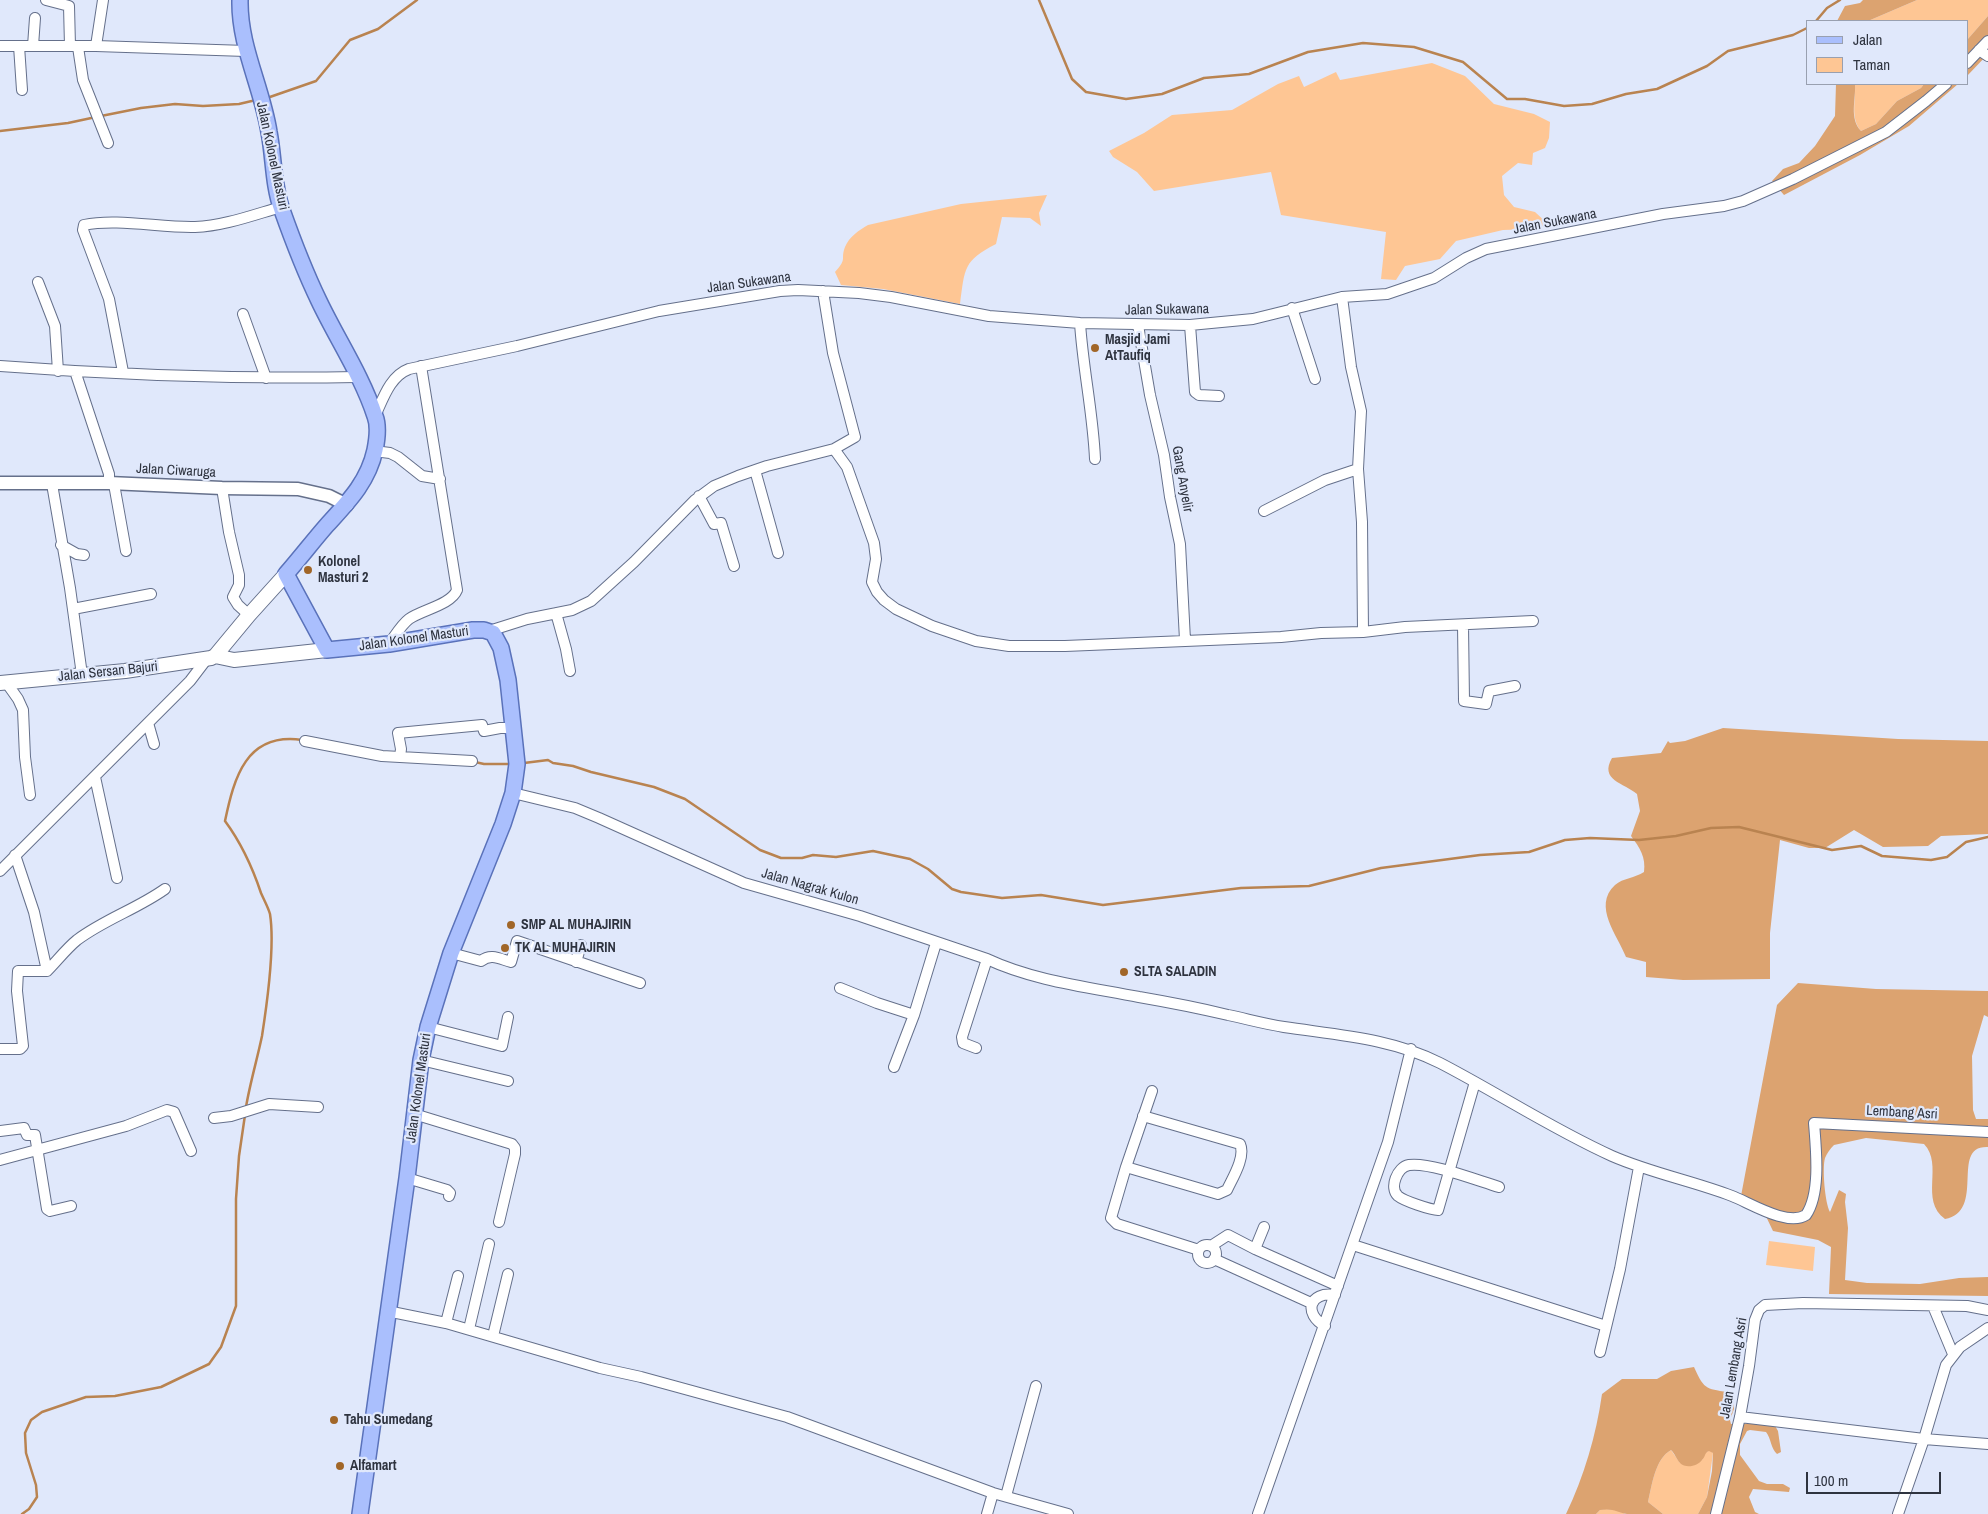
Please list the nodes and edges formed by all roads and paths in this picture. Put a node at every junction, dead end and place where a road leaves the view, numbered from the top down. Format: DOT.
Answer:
graph roads {
  1 [pos="46,0"];
  2 [pos="103,0"];
  3 [pos="240,0"];
  4 [pos="35,18"];
  5 [pos="1988,41"];
  6 [pos="0,46"];
  7 [pos="19,46"];
  8 [pos="33,46"];
  9 [pos="74,46"];
  10 [pos="96,46"];
  11 [pos="246,51"];
  12 [pos="1984,53"];
  13 [pos="1968,61"];
  14 [pos="1945,85"];
  15 [pos="22,90"];
  16 [pos="108,143"];
  17 [pos="281,207"];
  18 [pos="38,282"];
  19 [pos="823,291"];
  20 [pos="1342,298"];
  21 [pos="1292,308"];
  22 [pos="243,314"];
  23 [pos="1080,323"];
  24 [pos="1138,325"];
  25 [pos="1190,325"];
  26 [pos="0,366"];
  27 [pos="421,366"];
  28 [pos="58,370"];
  29 [pos="75,371"];
  30 [pos="123,372"];
  31 [pos="357,377"];
  32 [pos="266,378"];
  33 [pos="1315,379"];
  34 [pos="1219,396"];
  35 [pos="375,416"];
  36 [pos="834,449"];
  37 [pos="374,451"];
  38 [pos="1095,459"];
  39 [pos="1358,469"];
  40 [pos="755,470"];
  41 [pos="440,479"];
  42 [pos="0,483"];
  43 [pos="112,483"];
  44 [pos="52,484"];
  45 [pos="222,488"];
  46 [pos="699,496"];
  47 [pos="347,505"];
  48 [pos="1264,511"];
  49 [pos="61,545"];
  50 [pos="126,552"];
  51 [pos="778,553"];
  52 [pos="84,555"];
  53 [pos="734,566"];
  54 [pos="286,574"];
  55 [pos="151,594"];
  56 [pos="73,609"];
  57 [pos="556,613"];
  58 [pos="249,615"];
  59 [pos="1533,622"];
  60 [pos="1463,625"];
  61 [pos="489,631"];
  62 [pos="1363,632"];
  63 [pos="1184,640"];
  64 [pos="389,644"];
  65 [pos="327,650"];
  66 [pos="210,658"];
  67 [pos="570,672"];
  68 [pos="82,675"];
  69 [pos="3,682"];
  70 [pos="1515,686"];
  71 [pos="148,723"];
  72 [pos="514,728"];
  73 [pos="305,741"];
  74 [pos="154,744"];
  75 [pos="400,756"];
  76 [pos="472,761"];
  77 [pos="95,777"];
  78 [pos="513,793"];
  79 [pos="30,795"];
  80 [pos="15,855"];
  81 [pos="0,871"];
  82 [pos="117,878"];
  83 [pos="165,890"];
  84 [pos="936,943"];
  85 [pos="581,945"];
  86 [pos="451,953"];
  87 [pos="987,959"];
  88 [pos="576,962"];
  89 [pos="47,971"];
  90 [pos="640,983"];
  91 [pos="840,988"];
  92 [pos="914,1015"];
  93 [pos="508,1017"];
  94 [pos="428,1027"];
  95 [pos="976,1048"];
  96 [pos="0,1049"];
  97 [pos="1411,1049"];
  98 [pos="421,1060"];
  99 [pos="894,1067"];
  100 [pos="508,1082"];
  101 [pos="1475,1082"];
  102 [pos="1152,1090"];
  103 [pos="318,1107"];
  104 [pos="414,1114"];
  105 [pos="1143,1116"];
  106 [pos="214,1118"];
  107 [pos="1814,1123"];
  108 [pos="0,1132"];
  109 [pos="1988,1132"];
  110 [pos="38,1151"];
  111 [pos="191,1152"];
  112 [pos="0,1160"];
  113 [pos="1126,1166"];
  114 [pos="1640,1167"];
  115 [pos="1450,1172"];
  116 [pos="407,1178"];
  117 [pos="1498,1187"];
  118 [pos="449,1196"];
  119 [pos="71,1206"];
  120 [pos="499,1222"];
  121 [pos="1264,1227"];
  122 [pos="489,1244"];
  123 [pos="1353,1244"];
  124 [pos="1211,1246"];
  125 [pos="1255,1249"];
  126 [pos="1199,1250"];
  127 [pos="1214,1259"];
  128 [pos="508,1274"];
  129 [pos="458,1276"];
  130 [pos="1337,1291"];
  131 [pos="1312,1303"];
  132 [pos="1933,1306"];
  133 [pos="1988,1310"];
  134 [pos="387,1311"];
  135 [pos="446,1323"];
  136 [pos="1325,1326"];
  137 [pos="1606,1326"];
  138 [pos="1988,1328"];
  139 [pos="469,1329"];
  140 [pos="493,1336"];
  141 [pos="1600,1352"];
  142 [pos="1953,1354"];
  143 [pos="1036,1386"];
  144 [pos="1740,1417"];
  145 [pos="1924,1439"];
  146 [pos="1988,1444"];
  147 [pos="993,1492"];
  148 [pos="1006,1496"];
  149 [pos="360,1514"];
  150 [pos="987,1514"];
  151 [pos="1068,1514"];
  152 [pos="1258,1514"];
  153 [pos="1716,1514"];
  154 [pos="1898,1514"];
  1 -- 9 [label="street"];
  2 -- 10 [label="street"];
  3 -- 11 [label="main road, Jalan Kolonel Masturi"];
  4 -- 8 [label="street"];
  5 -- 12 [label="street"];
  6 -- 7 [label="street"];
  7 -- 8 [label="street"];
  7 -- 15 [label="street"];
  8 -- 9 [label="street"];
  9 -- 10 [label="street"];
  9 -- 16 [label="street"];
  10 -- 11 [label="street"];
  11 -- 17 [label="main road, Jalan Kolonel Masturi"];
  12 -- 13 [label="street"];
  14 -- 20 [label="street, Jalan Sukawana"];
  17 -- 30 [label="street"];
  17 -- 31 [label="main road, Jalan Kolonel Masturi"];
  18 -- 28 [label="street"];
  19 -- 23 [label="street, Jalan Sukawana"];
  19 -- 27 [label="street, Jalan Sukawana"];
  19 -- 36 [label="street"];
  20 -- 21 [label="street, Jalan Sukawana"];
  20 -- 39 [label="street"];
  21 -- 25 [label="street, Jalan Sukawana"];
  21 -- 33 [label="street"];
  22 -- 32 [label="street"];
  23 -- 24 [label="street, Jalan Sukawana"];
  23 -- 38 [label="street"];
  24 -- 25 [label="street, Jalan Sukawana"];
  24 -- 63 [label="street, Gang Anyelir"];
  25 -- 34 [label="street"];
  26 -- 28 [label="street"];
  27 -- 35 [label="street, Jalan Sukawana"];
  27 -- 41 [label="street"];
  28 -- 29 [label="street"];
  29 -- 30 [label="street"];
  29 -- 43 [label="street"];
  30 -- 32 [label="street"];
  31 -- 32 [label="street"];
  31 -- 35 [label="main road, Jalan Kolonel Masturi"];
  35 -- 37 [label="main road, Jalan Kolonel Masturi"];
  36 -- 40 [label="street"];
  36 -- 63 [label="street"];
  37 -- 41 [label="street"];
  37 -- 47 [label="main road, Jalan Kolonel Masturi"];
  39 -- 48 [label="street"];
  39 -- 62 [label="street"];
  40 -- 46 [label="street"];
  40 -- 51 [label="street"];
  41 -- 64 [label="street"];
  42 -- 44 [label="street, Jalan Ciwaruga"];
  43 -- 44 [label="street, Jalan Ciwaruga"];
  43 -- 45 [label="street, Jalan Ciwaruga"];
  43 -- 50 [label="street"];
  44 -- 49 [label="street"];
  45 -- 47 [label="street, Jalan Ciwaruga"];
  45 -- 58 [label="street"];
  46 -- 53 [label="street"];
  46 -- 57 [label="street"];
  47 -- 54 [label="main road, Jalan Kolonel Masturi"];
  49 -- 52 [label="street"];
  49 -- 56 [label="street"];
  54 -- 58 [label="main road"];
  54 -- 65 [label="main road"];
  55 -- 56 [label="street"];
  56 -- 68 [label="street"];
  57 -- 61 [label="street"];
  57 -- 67 [label="street"];
  58 -- 66 [label="main road"];
  59 -- 60 [label="street"];
  60 -- 62 [label="street"];
  60 -- 70 [label="street"];
  61 -- 64 [label="main road, Jalan Kolonel Masturi"];
  61 -- 72 [label="main road, Jalan Kolonel Masturi"];
  62 -- 63 [label="street"];
  64 -- 65 [label="main road, Jalan Kolonel Masturi"];
  65 -- 66 [label="main road, Jalan Sersan Bajuri"];
  66 -- 68 [label="main road, Jalan Sersan Bajuri"];
  66 -- 71 [label="street"];
  68 -- 69 [label="main road, Jalan Sersan Bajuri"];
  69 -- 79 [label="street"];
  71 -- 74 [label="street"];
  71 -- 77 [label="street"];
  72 -- 75 [label="street"];
  72 -- 78 [label="main road, Jalan Kolonel Masturi"];
  73 -- 75 [label="street"];
  75 -- 76 [label="street"];
  77 -- 80 [label="street"];
  77 -- 82 [label="street"];
  78 -- 84 [label="street, Jalan Nagrak Kulon"];
  78 -- 86 [label="main road, Jalan Kolonel Masturi"];
  80 -- 81 [label="street"];
  80 -- 89 [label="street"];
  83 -- 89 [label="street"];
  84 -- 87 [label="street, Jalan Nagrak Kulon"];
  84 -- 92 [label="street"];
  85 -- 88 [label="street"];
  86 -- 88 [label="street"];
  86 -- 94 [label="main road, Jalan Kolonel Masturi"];
  87 -- 95 [label="street"];
  87 -- 97 [label="street, Jalan Nagrak Kulon"];
  88 -- 90 [label="street"];
  89 -- 96 [label="street"];
  91 -- 92 [label="street"];
  92 -- 99 [label="street"];
  93 -- 94 [label="street"];
  94 -- 98 [label="main road, Jalan Kolonel Masturi"];
  97 -- 101 [label="street, Jalan Nagrak Kulon"];
  97 -- 123 [label="street"];
  98 -- 100 [label="street"];
  98 -- 104 [label="main road, Jalan Kolonel Masturi"];
  101 -- 114 [label="street, Jalan Nagrak Kulon"];
  101 -- 115 [label="street"];
  102 -- 105 [label="street"];
  103 -- 106 [label="street"];
  104 -- 116 [label="main road, Jalan Kolonel Masturi"];
  104 -- 120 [label="street"];
  105 -- 113 [label="street"];
  105 -- 113 [label="street"];
  107 -- 109 [label="street, Lembang Asri"];
  107 -- 114 [label="street, Jalan Nagrak Kulon"];
  108 -- 110 [label="street"];
  110 -- 111 [label="street"];
  110 -- 112 [label="street"];
  110 -- 119 [label="street"];
  113 -- 126 [label="street"];
  114 -- 137 [label="street"];
  115 -- 115 [label="street"];
  115 -- 117 [label="street"];
  116 -- 118 [label="street"];
  116 -- 134 [label="main road, Jalan Kolonel Masturi"];
  121 -- 125 [label="street"];
  122 -- 139 [label="street"];
  123 -- 130 [label="street"];
  123 -- 137 [label="street"];
  124 -- 125 [label="street"];
  124 -- 126 [label="street"];
  124 -- 127 [label="street"];
  125 -- 130 [label="street"];
  126 -- 127 [label="street"];
  127 -- 131 [label="street"];
  128 -- 140 [label="street"];
  129 -- 135 [label="street"];
  130 -- 131 [label="street"];
  130 -- 136 [label="street"];
  131 -- 136 [label="street"];
  132 -- 133 [label="street"];
  132 -- 142 [label="street"];
  132 -- 144 [label="street, Jalan Lembang Asri"];
  134 -- 135 [label="street"];
  134 -- 149 [label="main road, Jalan Kolonel Masturi"];
  135 -- 139 [label="street"];
  136 -- 152 [label="street"];
  137 -- 141 [label="street"];
  138 -- 142 [label="street"];
  139 -- 140 [label="street"];
  140 -- 147 [label="street"];
  142 -- 145 [label="street"];
  143 -- 148 [label="street"];
  144 -- 145 [label="street"];
  144 -- 153 [label="street, Jalan Lembang Asri"];
  145 -- 146 [label="street"];
  145 -- 154 [label="street"];
  147 -- 148 [label="street"];
  147 -- 150 [label="street"];
  148 -- 151 [label="street"];
}
